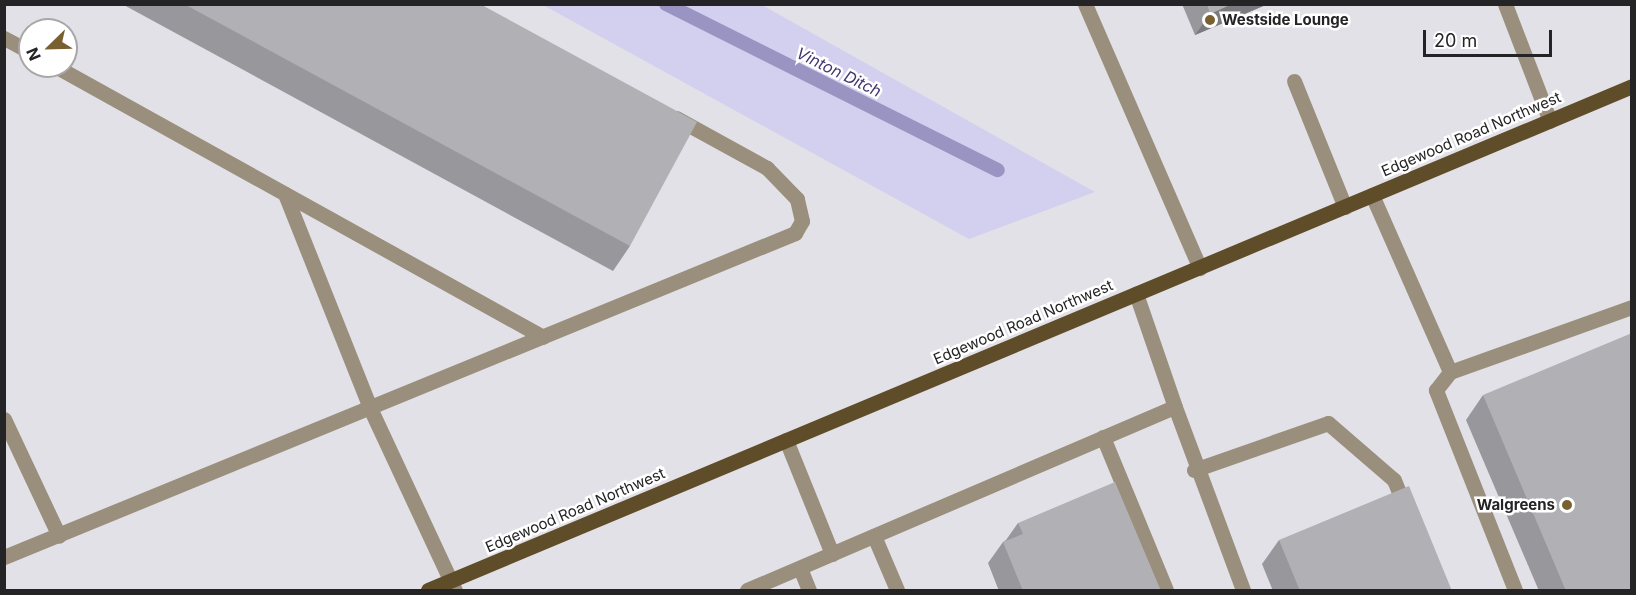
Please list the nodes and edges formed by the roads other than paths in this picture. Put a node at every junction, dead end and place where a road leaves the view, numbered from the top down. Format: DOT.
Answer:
graph roads {
  1 [pos="1086,4"];
  2 [pos="1505,4"];
  3 [pos="4,38"];
  4 [pos="18,46"];
  5 [pos="77,78"];
  6 [pos="1294,81"];
  7 [pos="1632,87"];
  8 [pos="664,111"];
  9 [pos="1550,121"];
  10 [pos="285,194"];
  11 [pos="1372,195"];
  12 [pos="1345,207"];
  13 [pos="1200,268"];
  14 [pos="1136,294"];
  15 [pos="1632,307"];
  16 [pos="543,336"];
  17 [pos="1450,372"];
  18 [pos="1175,407"];
  19 [pos="370,408"];
  20 [pos="4,419"];
  21 [pos="1103,437"];
  22 [pos="786,440"];
  23 [pos="1194,470"];
  24 [pos="1413,524"];
  25 [pos="59,536"];
  26 [pos="874,536"];
  27 [pos="6,554"];
  28 [pos="832,554"];
  29 [pos="800,568"];
  30 [pos="452,586"];
  31 [pos="428,591"];
  32 [pos="747,591"];
  33 [pos="809,591"];
  34 [pos="897,591"];
  35 [pos="1166,591"];
  36 [pos="1243,591"];
  37 [pos="1515,591"];
  1 -- 13 [label="lane"];
  2 -- 9 [label="lane"];
  3 -- 4 [label="lane"];
  5 -- 10 [label="lane"];
  6 -- 12 [label="lane"];
  7 -- 9 [label="main road, Edgewood Road Northwest"];
  8 -- 16 [label="lane"];
  9 -- 11 [label="main road, Edgewood Road Northwest"];
  10 -- 16 [label="lane"];
  10 -- 19 [label="lane"];
  11 -- 12 [label="main road, Edgewood Road Northwest"];
  11 -- 17 [label="lane"];
  12 -- 13 [label="main road, Edgewood Road Northwest"];
  13 -- 14 [label="main road, Edgewood Road Northwest"];
  14 -- 18 [label="lane"];
  14 -- 22 [label="main road, Edgewood Road Northwest"];
  15 -- 17 [label="lane"];
  16 -- 19 [label="lane"];
  17 -- 37 [label="lane"];
  18 -- 21 [label="lane"];
  18 -- 23 [label="lane"];
  19 -- 25 [label="lane"];
  19 -- 30 [label="lane"];
  20 -- 25 [label="lane"];
  21 -- 26 [label="lane"];
  21 -- 35 [label="lane"];
  22 -- 28 [label="lane"];
  22 -- 30 [label="main road, Edgewood Road Northwest"];
  23 -- 24 [label="lane"];
  23 -- 36 [label="lane"];
  25 -- 27 [label="lane"];
  26 -- 28 [label="lane"];
  26 -- 34 [label="lane"];
  28 -- 29 [label="lane"];
  29 -- 32 [label="lane"];
  29 -- 33 [label="lane"];
  30 -- 31 [label="main road, Edgewood Road Northwest"];
}
